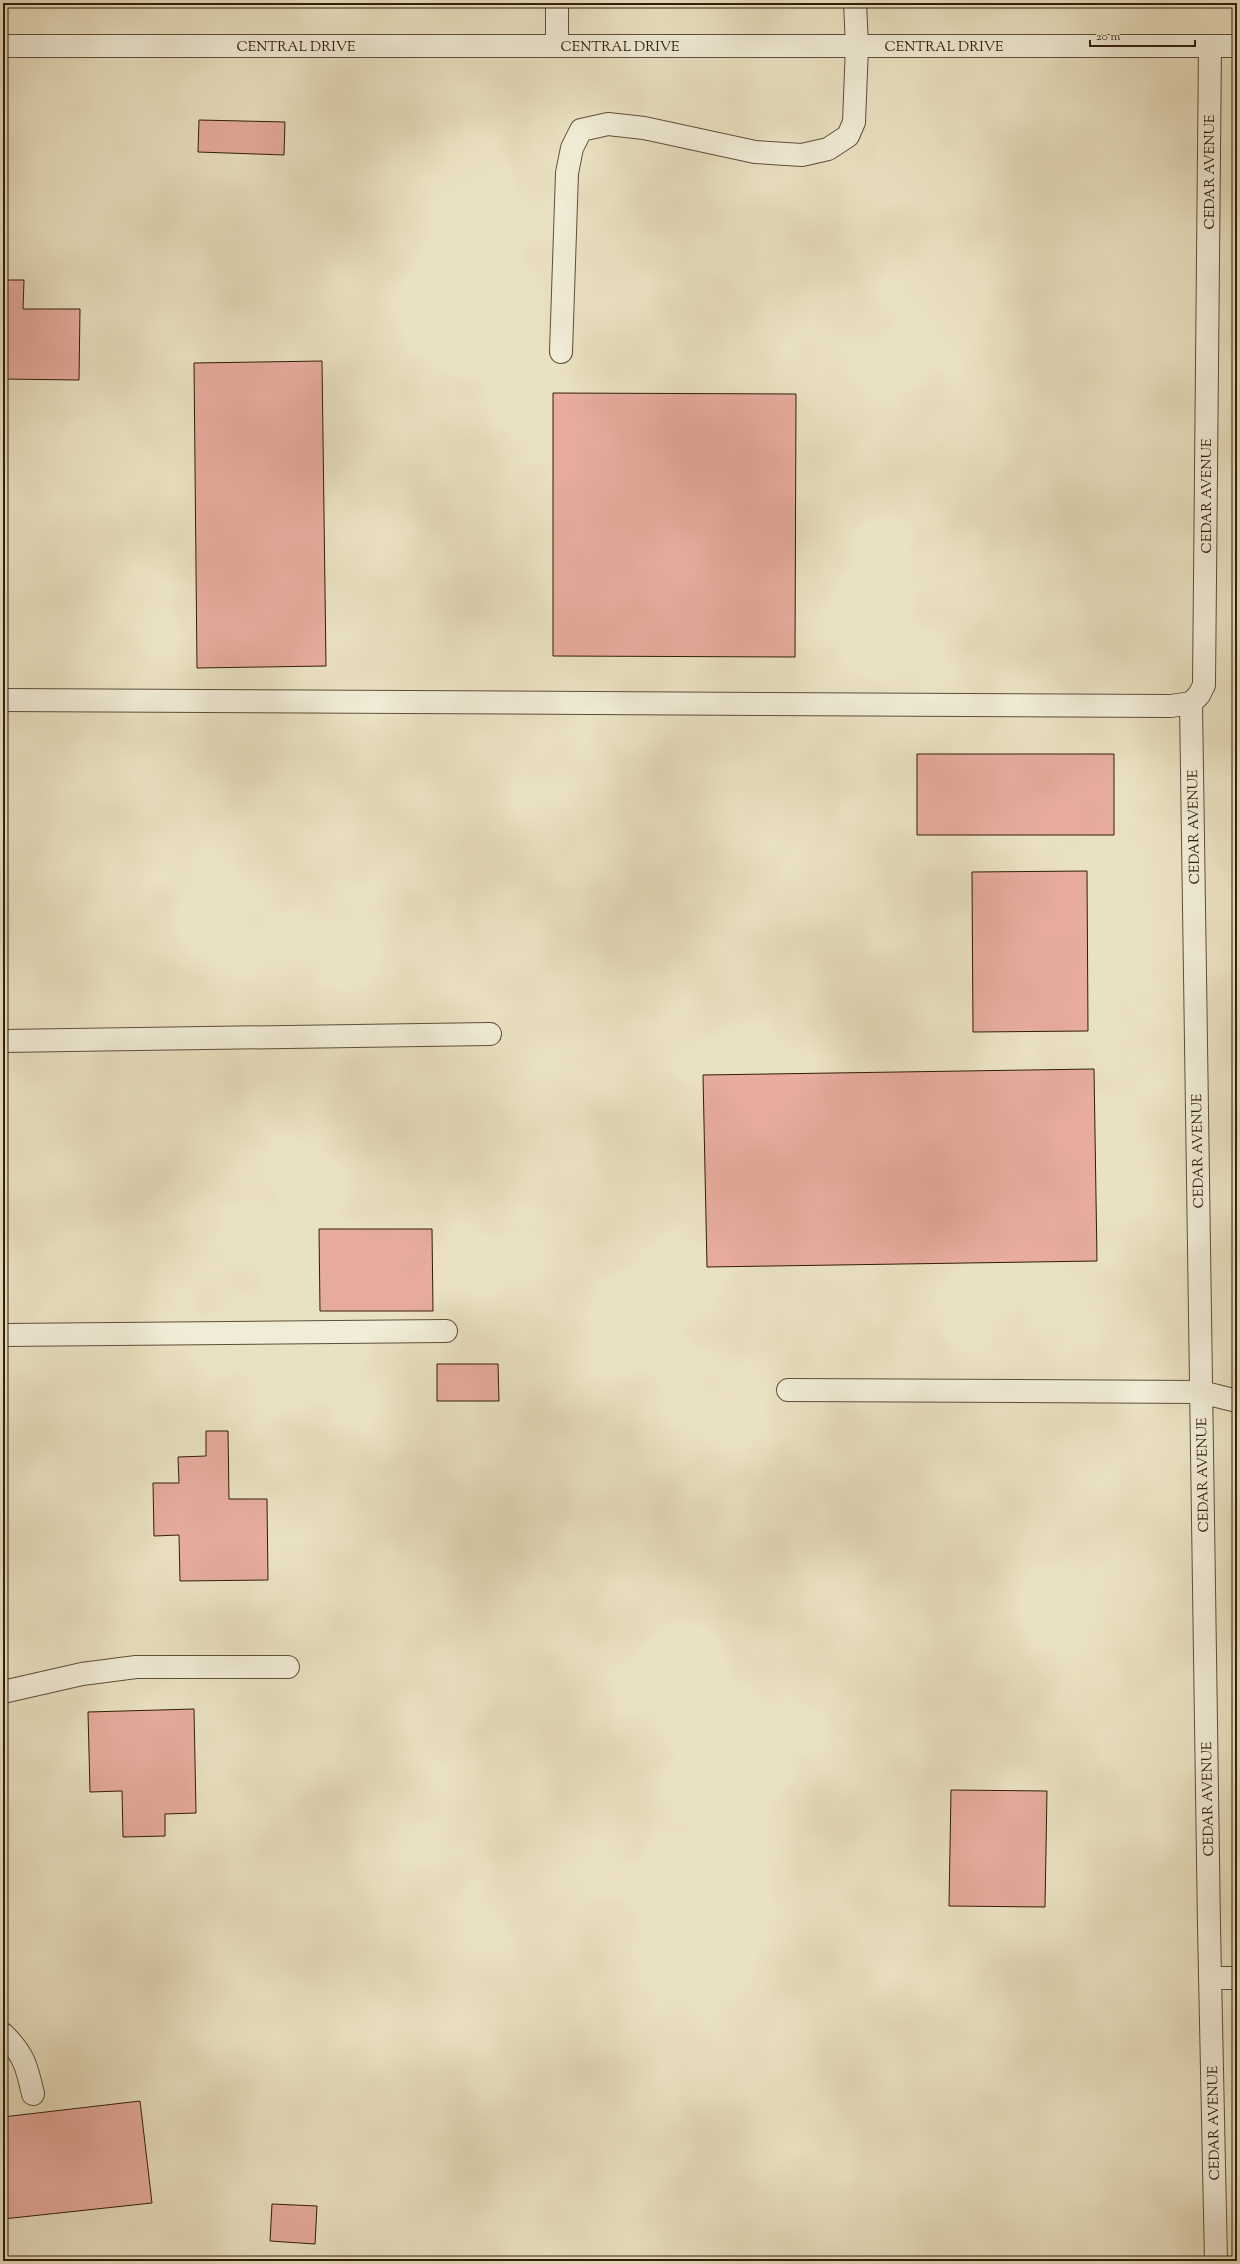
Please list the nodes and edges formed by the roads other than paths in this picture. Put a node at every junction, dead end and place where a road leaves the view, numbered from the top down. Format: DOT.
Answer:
graph roads {
  1 [pos="557,3"];
  2 [pos="856,3"];
  3 [pos="3,46"];
  4 [pos="558,46"];
  5 [pos="857,46"];
  6 [pos="1210,46"];
  7 [pos="1237,46"];
  8 [pos="561,352"];
  9 [pos="3,700"];
  10 [pos="1191,702"];
  11 [pos="490,1034"];
  12 [pos="3,1041"];
  13 [pos="446,1331"];
  14 [pos="3,1335"];
  15 [pos="788,1390"];
  16 [pos="1201,1392"];
  17 [pos="1237,1401"];
  18 [pos="288,1667"];
  19 [pos="3,1692"];
  20 [pos="1210,1978"];
  21 [pos="1237,1978"];
  22 [pos="3,2034"];
  23 [pos="33,2094"];
  24 [pos="1216,2261"];
  1 -- 4 [label="street"];
  2 -- 5 [label="street"];
  3 -- 4 [label="street, CENTRAL DRIVE"];
  4 -- 5 [label="street, CENTRAL DRIVE"];
  5 -- 6 [label="street, CENTRAL DRIVE"];
  5 -- 8 [label="street"];
  6 -- 7 [label="street, CENTRAL DRIVE"];
  6 -- 10 [label="street, CEDAR AVENUE"];
  9 -- 10 [label="street"];
  10 -- 16 [label="street, CEDAR AVENUE"];
  11 -- 12 [label="street"];
  13 -- 14 [label="street"];
  15 -- 16 [label="street"];
  16 -- 17 [label="street"];
  16 -- 20 [label="street, CEDAR AVENUE"];
  18 -- 19 [label="street"];
  20 -- 21 [label="street"];
  20 -- 24 [label="street, CEDAR AVENUE"];
  22 -- 23 [label="street"];
}
